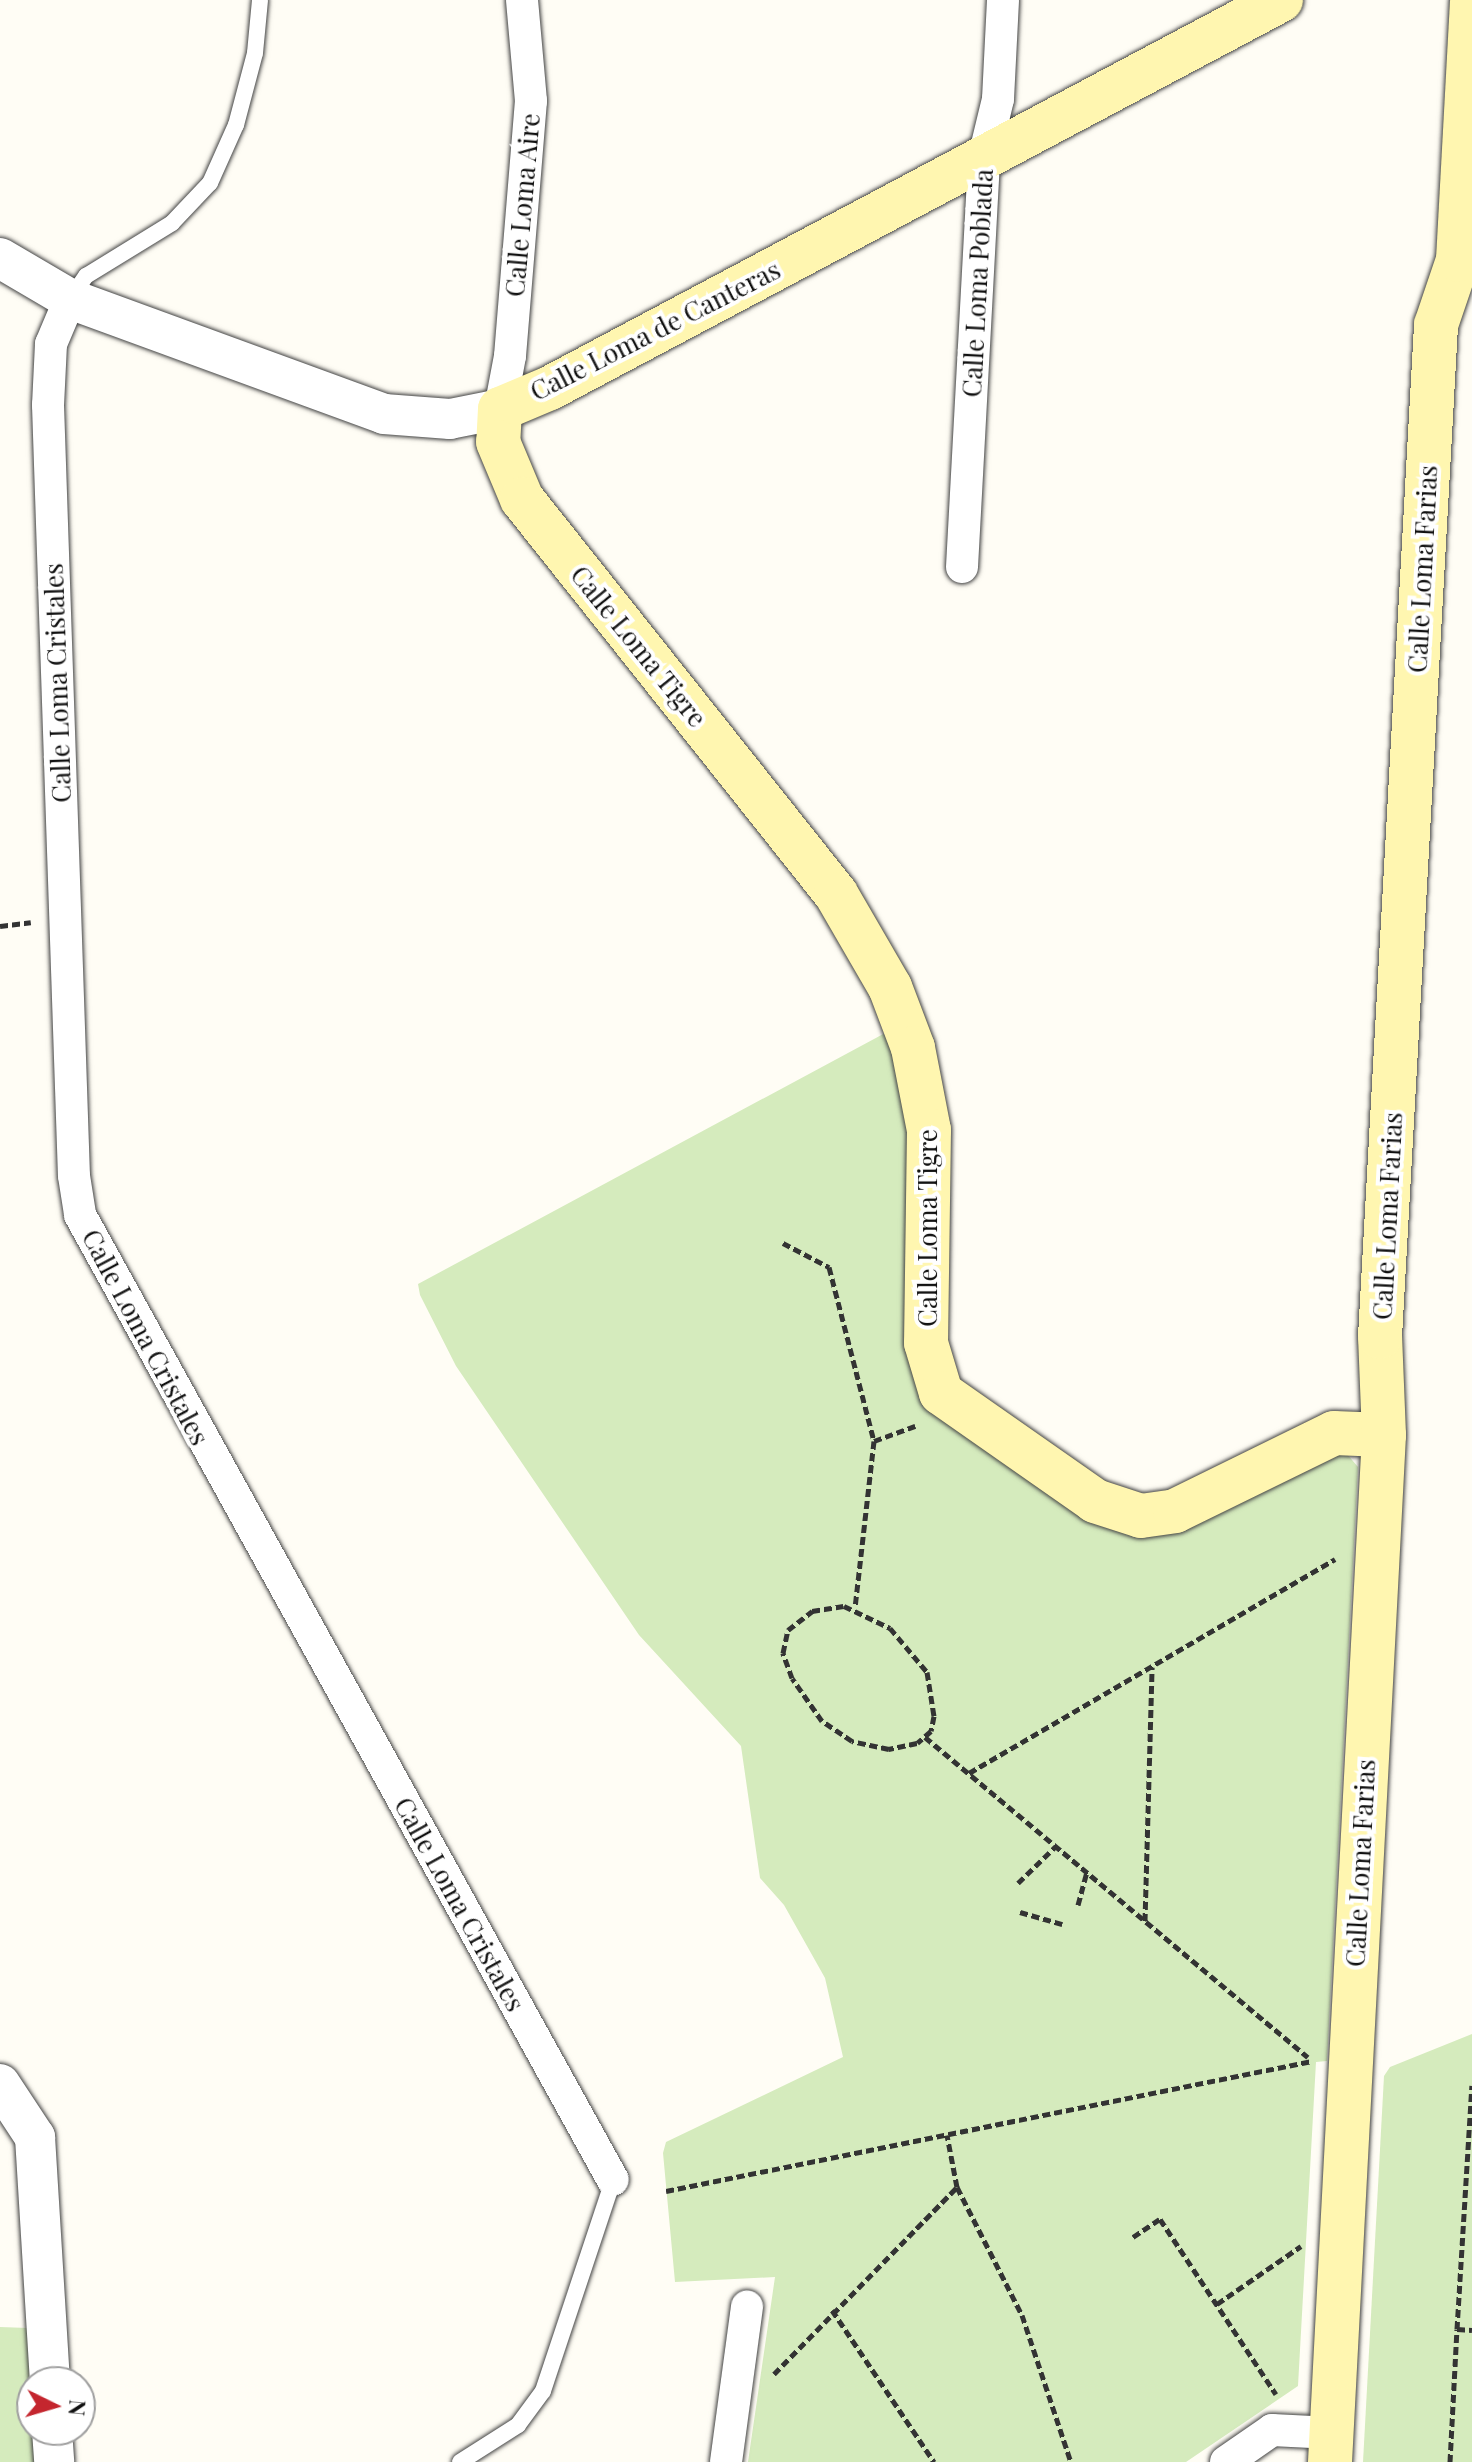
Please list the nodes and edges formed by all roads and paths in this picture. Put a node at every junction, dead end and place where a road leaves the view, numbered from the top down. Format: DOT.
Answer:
graph roads {
  1 [pos="260,0"];
  2 [pos="522,0"];
  3 [pos="1003,0"];
  4 [pos="1281,0"];
  5 [pos="1472,2"];
  6 [pos="984,157"];
  7 [pos="0,258"];
  8 [pos="1465,261"];
  9 [pos="70,299"];
  10 [pos="500,409"];
  11 [pos="962,567"];
  12 [pos="43,921"];
  13 [pos="0,926"];
  14 [pos="783,1243"];
  15 [pos="929,1421"];
  16 [pos="1384,1435"];
  17 [pos="874,1441"];
  18 [pos="1342,1555"];
  19 [pos="855,1607"];
  20 [pos="1152,1666"];
  21 [pos="925,1737"];
  22 [pos="969,1773"];
  23 [pos="1056,1846"];
  24 [pos="1087,1872"];
  25 [pos="1018,1883"];
  26 [pos="1078,1905"];
  27 [pos="1020,1912"];
  28 [pos="1145,1922"];
  29 [pos="1062,1924"];
  30 [pos="0,2084"];
  31 [pos="1472,2085"];
  32 [pos="947,2135"];
  33 [pos="613,2180"];
  34 [pos="957,2187"];
  35 [pos="666,2191"];
  36 [pos="1133,2237"];
  37 [pos="1306,2246"];
  38 [pos="1217,2304"];
  39 [pos="747,2306"];
  40 [pos="832,2310"];
  41 [pos="1457,2329"];
  42 [pos="1472,2330"];
  43 [pos="49,2366"];
  44 [pos="769,2380"];
  45 [pos="1279,2399"];
  46 [pos="1331,2448"];
  47 [pos="460,2462"];
  48 [pos="726,2462"];
  49 [pos="934,2462"];
  50 [pos="1071,2462"];
  51 [pos="1226,2462"];
  52 [pos="1450,2462"];
  1 -- 9 [label="lane"];
  2 -- 10 [label="street, Calle Loma Aire"];
  3 -- 6 [label="street, Calle Loma Poblada"];
  4 -- 6 [label="main road, Calle Loma de Canteras"];
  5 -- 8 [label="main road, Calle Loma Farias"];
  6 -- 10 [label="main road, Calle Loma de Canteras"];
  6 -- 11 [label="street, Calle Loma Poblada"];
  7 -- 9 [label="street, Calle Loma de Canteras"];
  8 -- 16 [label="main road, Calle Loma Farias"];
  9 -- 10 [label="street, Calle Loma de Canteras"];
  9 -- 33 [label="street, Calle Loma Cristales"];
  10 -- 16 [label="main road, Calle Loma Tigre"];
  12 -- 13 [label="path"];
  14 -- 17 [label="path"];
  15 -- 17 [label="path"];
  16 -- 46 [label="main road, Calle Loma Farias"];
  17 -- 19 [label="path"];
  18 -- 20 [label="path"];
  19 -- 21 [label="path"];
  19 -- 21 [label="path"];
  20 -- 22 [label="path"];
  20 -- 28 [label="path"];
  21 -- 22 [label="path"];
  22 -- 23 [label="path"];
  23 -- 24 [label="path"];
  23 -- 25 [label="path"];
  24 -- 26 [label="path"];
  24 -- 28 [label="path"];
  27 -- 29 [label="path"];
  28 -- 32 [label="path"];
  30 -- 43 [label="street"];
  31 -- 41 [label="path"];
  32 -- 34 [label="path"];
  32 -- 35 [label="path"];
  33 -- 47 [label="lane"];
  34 -- 40 [label="path"];
  34 -- 50 [label="path"];
  36 -- 38 [label="path"];
  37 -- 38 [label="path"];
  38 -- 45 [label="path"];
  39 -- 48 [label="street"];
  40 -- 44 [label="path"];
  40 -- 49 [label="path"];
  41 -- 42 [label="path"];
  41 -- 52 [label="path"];
  46 -- 51 [label="street"];
}
